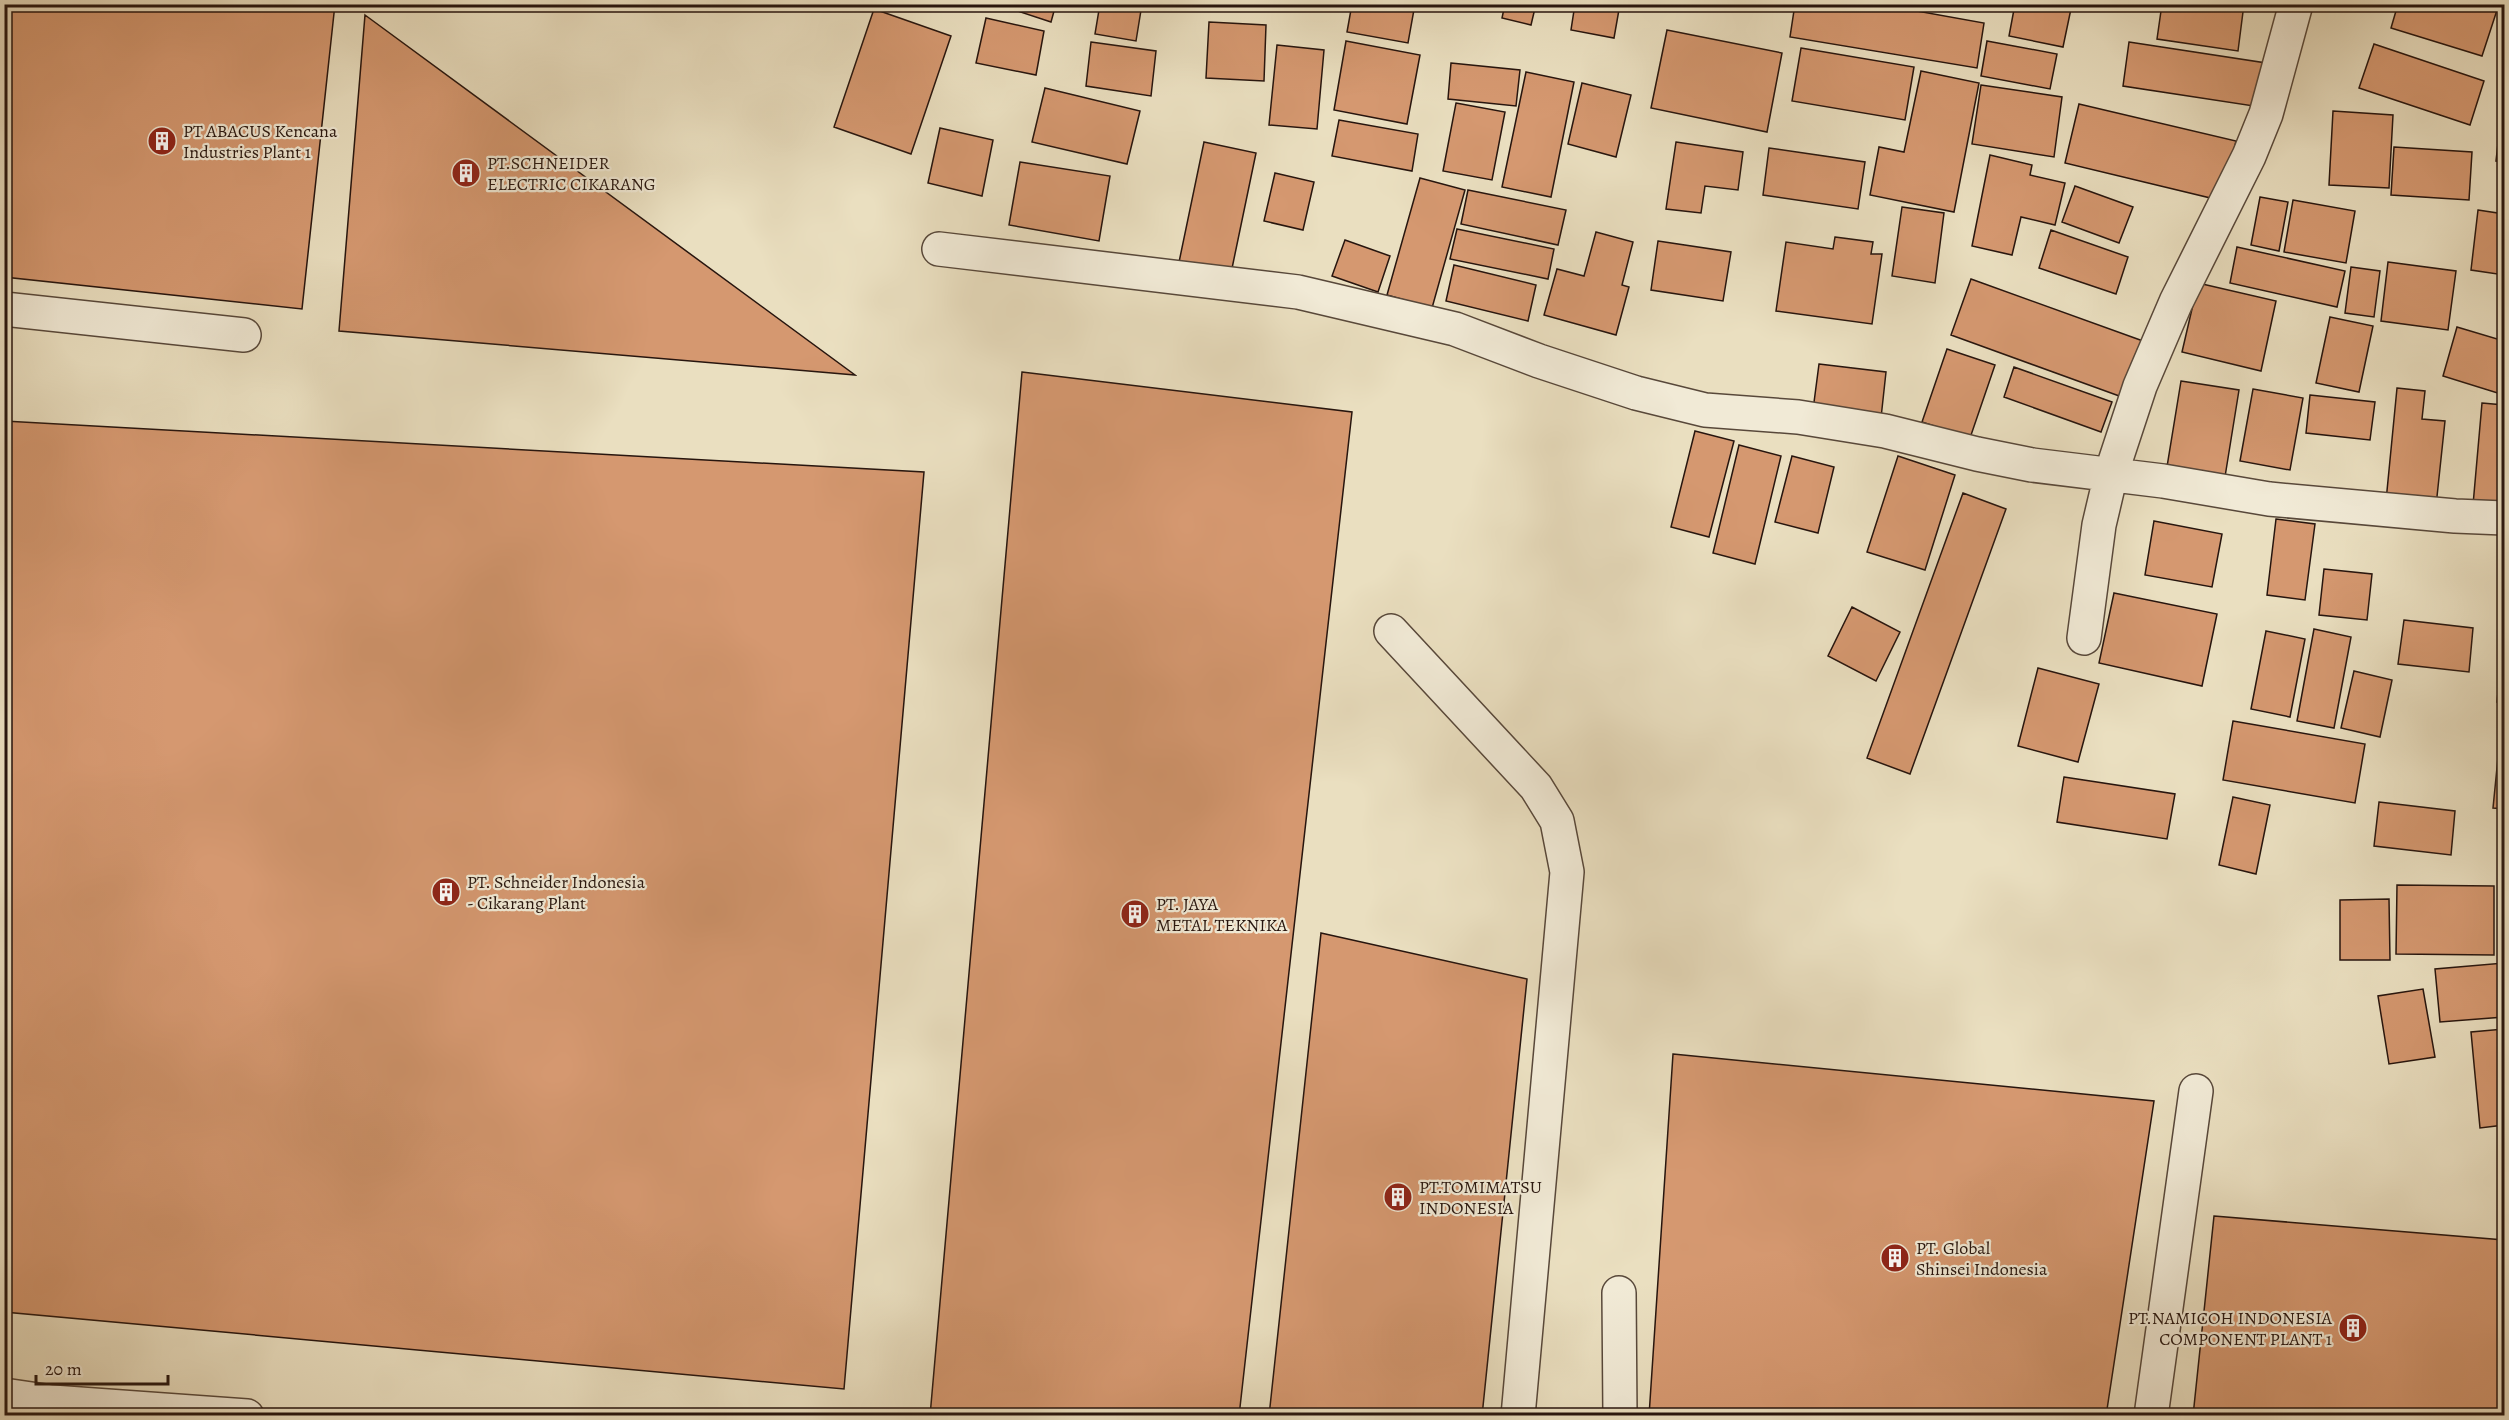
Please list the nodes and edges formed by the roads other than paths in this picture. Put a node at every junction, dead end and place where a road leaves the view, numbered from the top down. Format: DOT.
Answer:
graph roads {
  1 [pos="2296,4"];
  2 [pos="939,249"];
  3 [pos="4,309"];
  4 [pos="244,335"];
  5 [pos="2111,474"];
  6 [pos="2505,518"];
  7 [pos="1391,631"];
  8 [pos="2084,638"];
  9 [pos="2196,1091"];
  10 [pos="1619,1293"];
  11 [pos="4,1395"];
  12 [pos="52,1409"];
  13 [pos="247,1416"];
  14 [pos="1518,1416"];
  15 [pos="1620,1416"];
  16 [pos="2151,1416"];
  1 -- 5 [label="street"];
  2 -- 5 [label="street"];
  3 -- 4 [label="street"];
  5 -- 6 [label="street"];
  5 -- 8 [label="street"];
  7 -- 14 [label="street"];
  9 -- 16 [label="street"];
  10 -- 15 [label="street"];
  11 -- 12 [label="street"];
  12 -- 13 [label="street"];
}
